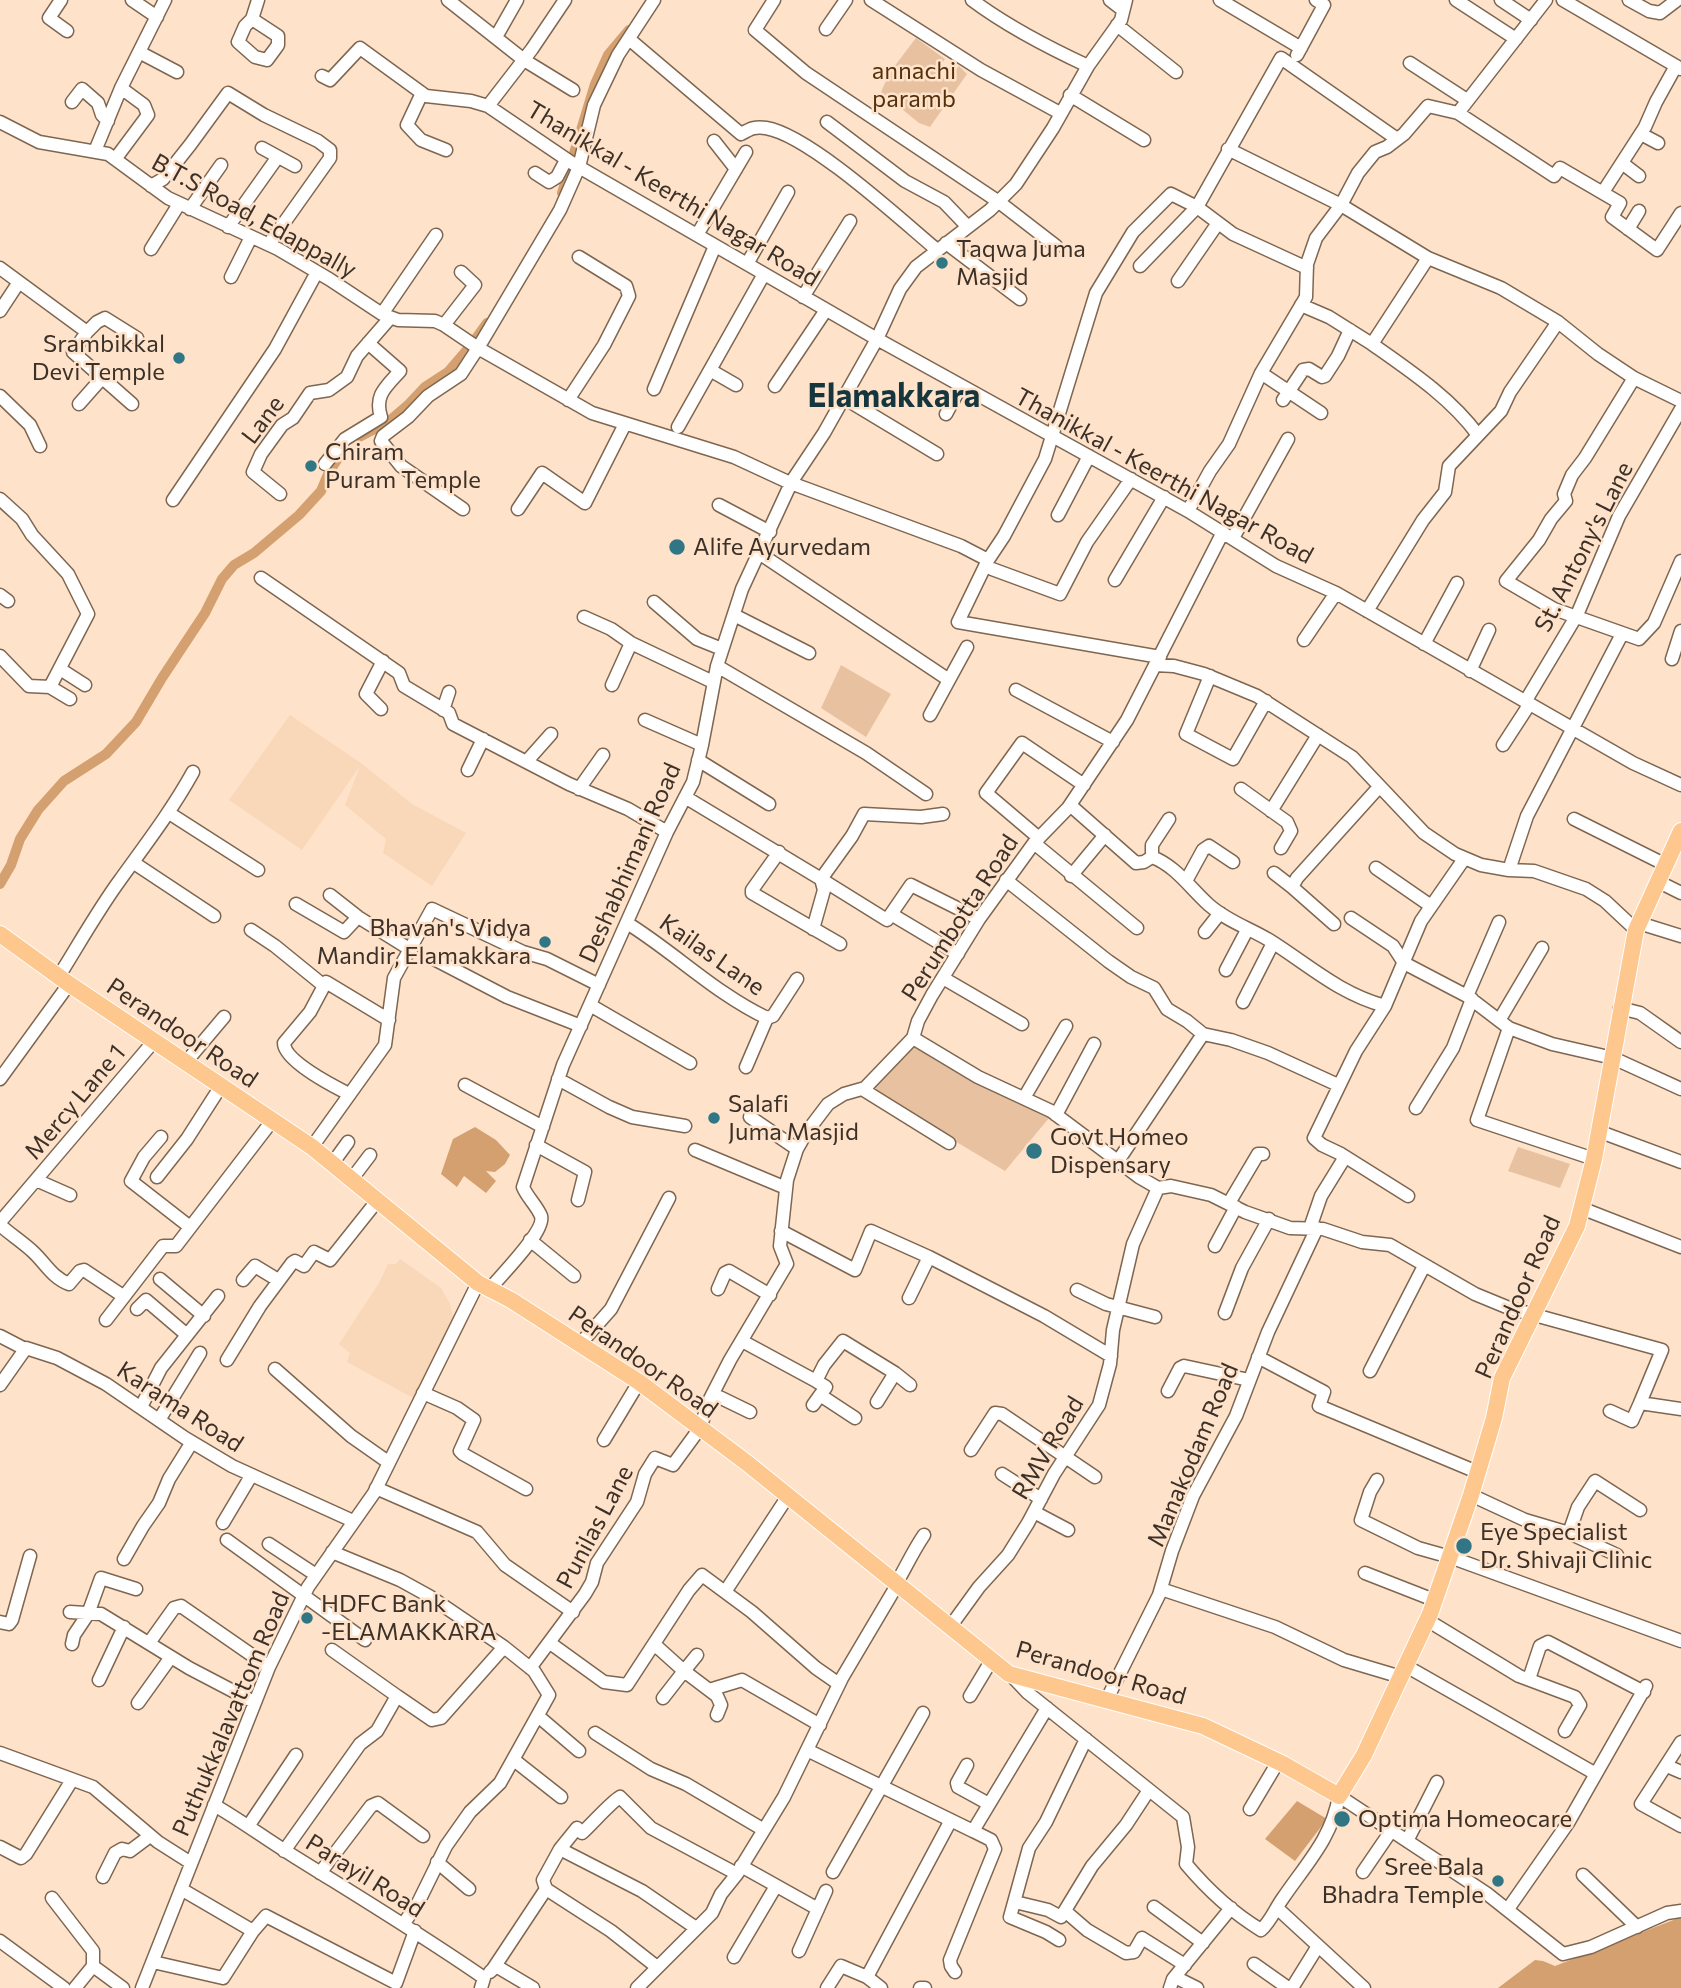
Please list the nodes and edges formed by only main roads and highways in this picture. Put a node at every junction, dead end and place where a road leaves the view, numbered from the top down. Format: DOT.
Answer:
graph roads {
  1 [pos="1681,831"];
  2 [pos="0,934"];
  1 -- 2 [label="main road, Perandoor Road"];
}
